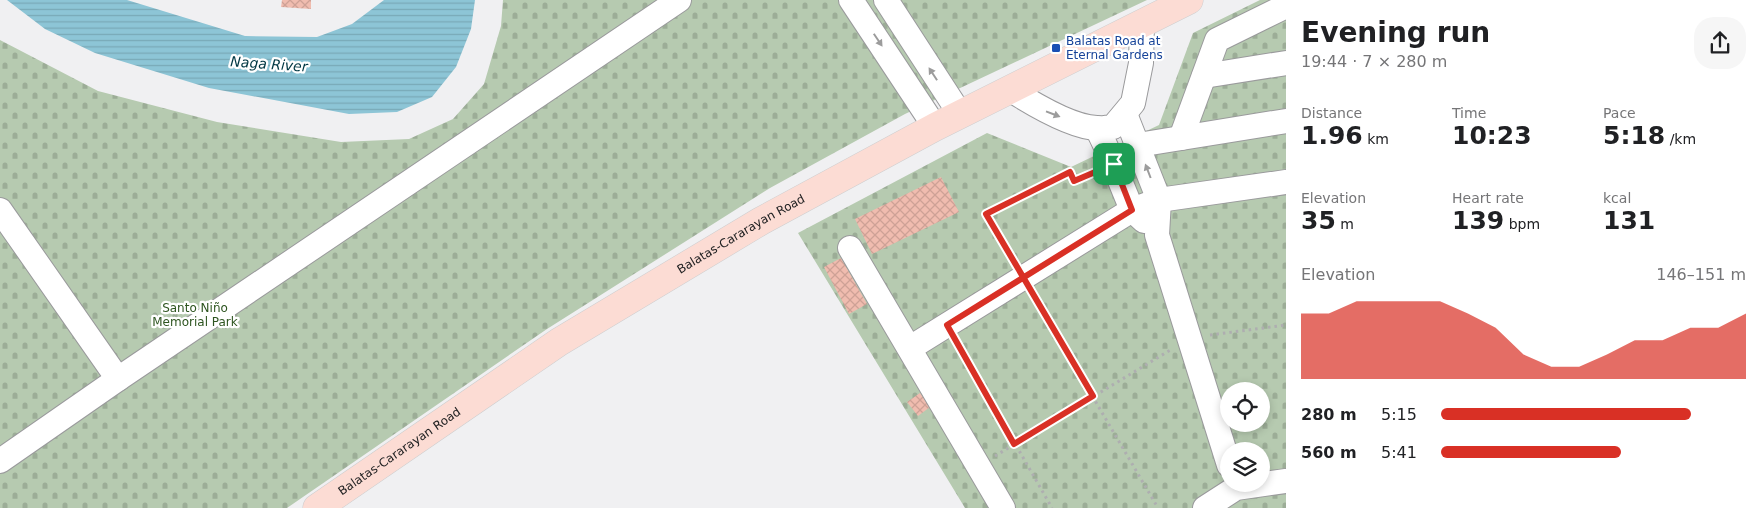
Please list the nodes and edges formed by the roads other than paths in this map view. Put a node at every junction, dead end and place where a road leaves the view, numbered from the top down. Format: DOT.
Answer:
graph roads {
  1 [pos="679,0"];
  2 [pos="851,0"];
  3 [pos="886,0"];
  4 [pos="1189,0"];
  5 [pos="1286,6"];
  6 [pos="1142,24"];
  7 [pos="1286,63"];
  8 [pos="1204,76"];
  9 [pos="1011,90"];
  10 [pos="960,114"];
  11 [pos="1125,114"];
  12 [pos="1286,121"];
  13 [pos="935,126"];
  14 [pos="1097,128"];
  15 [pos="1181,138"];
  16 [pos="1138,145"];
  17 [pos="1286,182"];
  18 [pos="1159,200"];
  19 [pos="0,210"];
  20 [pos="1132,210"];
  21 [pos="1157,235"];
  22 [pos="850,248"];
  23 [pos="910,348"];
  24 [pos="118,379"];
  25 [pos="1222,442"];
  26 [pos="0,461"];
  27 [pos="1286,481"];
  28 [pos="1270,483"];
  29 [pos="1227,492"];
  30 [pos="317,508"];
  31 [pos="1003,508"];
  32 [pos="1205,508"];
  1 -- 24 [label="lane"];
  2 -- 13 [label="lane, one-way"];
  10 -- 3 [label="lane, one-way"];
  4 -- 6 [label="main road, Balatas-Cararayan Road"];
  5 -- 8 [label="lane"];
  6 -- 9 [label="main road, Balatas-Cararayan Road"];
  6 -- 11 [label="lane"];
  7 -- 8 [label="lane"];
  8 -- 15 [label="lane"];
  9 -- 10 [label="main road, Balatas-Cararayan Road"];
  9 -- 14 [label="lane, one-way"];
  10 -- 13 [label="main road, Balatas-Cararayan Road"];
  11 -- 14 [label="lane"];
  11 -- 16 [label="lane"];
  12 -- 15 [label="lane"];
  13 -- 30 [label="main road, Balatas-Cararayan Road"];
  14 -- 20 [label="lane"];
  15 -- 16 [label="lane"];
  18 -- 16 [label="lane, one-way"];
  17 -- 18 [label="lane"];
  18 -- 20 [label="lane"];
  18 -- 21 [label="lane"];
  19 -- 24 [label="lane"];
  20 -- 21 [label="lane"];
  20 -- 23 [label="lane"];
  21 -- 25 [label="lane"];
  22 -- 23 [label="lane"];
  23 -- 31 [label="lane"];
  24 -- 26 [label="lane"];
  27 -- 28 [label="lane"];
  29 -- 32 [label="lane"];
}
